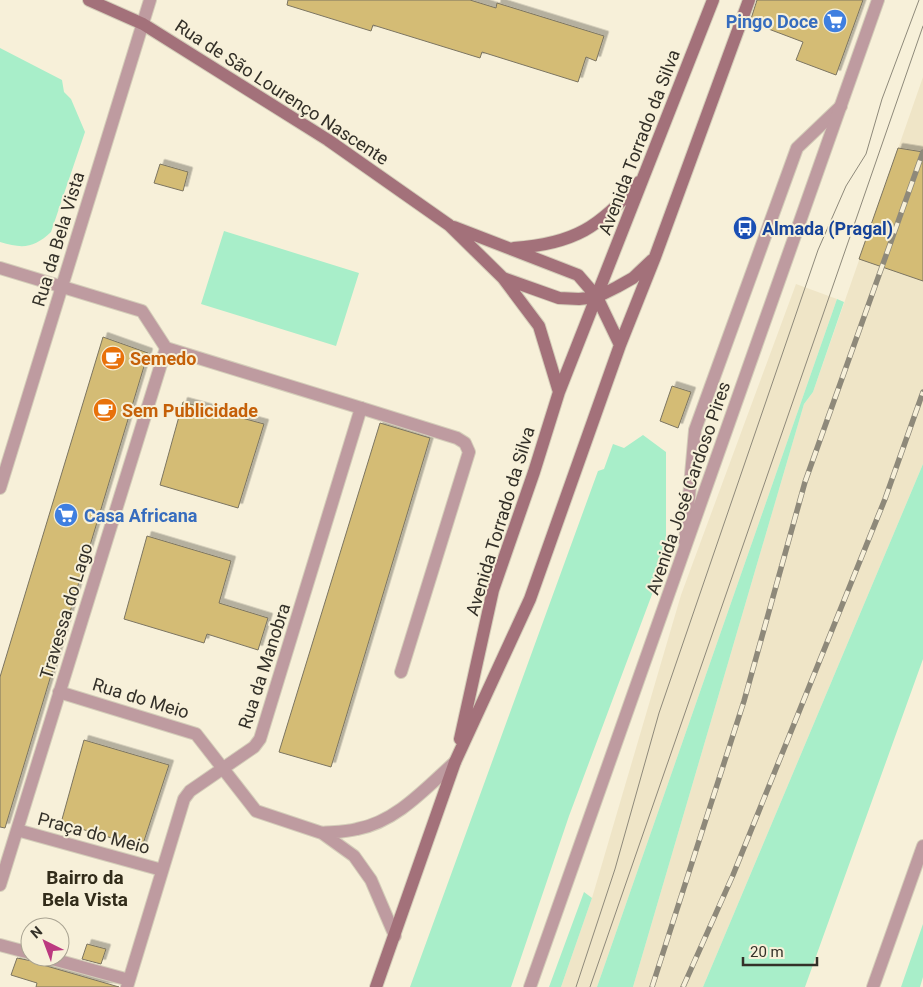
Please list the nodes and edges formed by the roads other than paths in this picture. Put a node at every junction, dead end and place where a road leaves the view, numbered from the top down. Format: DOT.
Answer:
graph roads {
  1 [pos="89,0"];
  2 [pos="150,0"];
  3 [pos="713,0"];
  4 [pos="749,0"];
  5 [pos="878,0"];
  6 [pos="143,24"];
  7 [pos="841,106"];
  8 [pos="646,175"];
  9 [pos="450,225"];
  10 [pos="507,248"];
  11 [pos="655,257"];
  12 [pos="0,268"];
  13 [pos="503,278"];
  14 [pos="62,285"];
  15 [pos="597,297"];
  16 [pos="620,345"];
  17 [pos="166,348"];
  18 [pos="559,392"];
  19 [pos="361,408"];
  20 [pos="0,488"];
  21 [pos="684,554"];
  22 [pos="401,672"];
  23 [pos="59,692"];
  24 [pos="455,762"];
  25 [pos="223,768"];
  26 [pos="17,830"];
  27 [pos="322,833"];
  28 [pos="923,846"];
  29 [pos="162,870"];
  30 [pos="0,885"];
  31 [pos="395,936"];
  32 [pos="0,944"];
  33 [pos="20,950"];
  34 [pos="70,965"];
  35 [pos="128,984"];
  36 [pos="376,987"];
  37 [pos="530,987"];
  38 [pos="873,987"];
  1 -- 6 [label="main road, Rua de São Lourenço Nascente"];
  2 -- 6 [label="street, Rua da Bela Vista"];
  3 -- 8 [label="main road, Avenida Torrado da Silva"];
  4 -- 11 [label="main road, Avenida Torrado da Silva"];
  5 -- 7 [label="street, Avenida José Cardoso Pires"];
  6 -- 9 [label="main road, Rua de São Lourenço Nascente"];
  6 -- 14 [label="street, Rua da Bela Vista"];
  7 -- 21 [label="street, Avenida José Cardoso Pires"];
  7 -- 21 [label="street"];
  8 -- 10 [label="main road, Rua de São Lourenço Nascente"];
  8 -- 15 [label="main road, Avenida Torrado da Silva"];
  9 -- 10 [label="main road, Rua de São Lourenço Nascente"];
  9 -- 13 [label="main road, Rua de São Lourenço Nascente"];
  10 -- 15 [label="main road, Rua de São Lourenço Nascente"];
  11 -- 15 [label="main road, Avenida Torrado da Silva"];
  11 -- 16 [label="main road, Avenida Torrado da Silva"];
  12 -- 14 [label="street"];
  13 -- 15 [label="main road, Rua de São Lourenço Nascente"];
  13 -- 18 [label="main road, Rua de São Lourenço Nascente"];
  14 -- 17 [label="street"];
  14 -- 20 [label="street, Rua da Bela Vista"];
  15 -- 16 [label="main road"];
  15 -- 18 [label="main road, Avenida Torrado da Silva"];
  16 -- 24 [label="main road, Avenida Torrado da Silva"];
  17 -- 19 [label="street"];
  17 -- 23 [label="street, Travessa do Lago"];
  18 -- 24 [label="main road, Avenida Torrado da Silva"];
  19 -- 22 [label="street"];
  19 -- 25 [label="street, Rua da Manobra"];
  21 -- 37 [label="street, Avenida José Cardoso Pires"];
  23 -- 25 [label="street, Rua do Meio"];
  23 -- 26 [label="street, Travessa do Lago"];
  24 -- 27 [label="street"];
  24 -- 31 [label="main road, Avenida Torrado da Silva"];
  25 -- 27 [label="street, Rua do Meio"];
  25 -- 29 [label="street, Rua da Manobra"];
  26 -- 29 [label="street, Praça do Meio"];
  26 -- 30 [label="street, Travessa do Lago"];
  27 -- 31 [label="street"];
  28 -- 38 [label="street"];
  29 -- 35 [label="street, Rua da Manobra"];
  31 -- 36 [label="main road, Avenida Torrado da Silva"];
  32 -- 33 [label="street"];
  34 -- 35 [label="street"];
}
